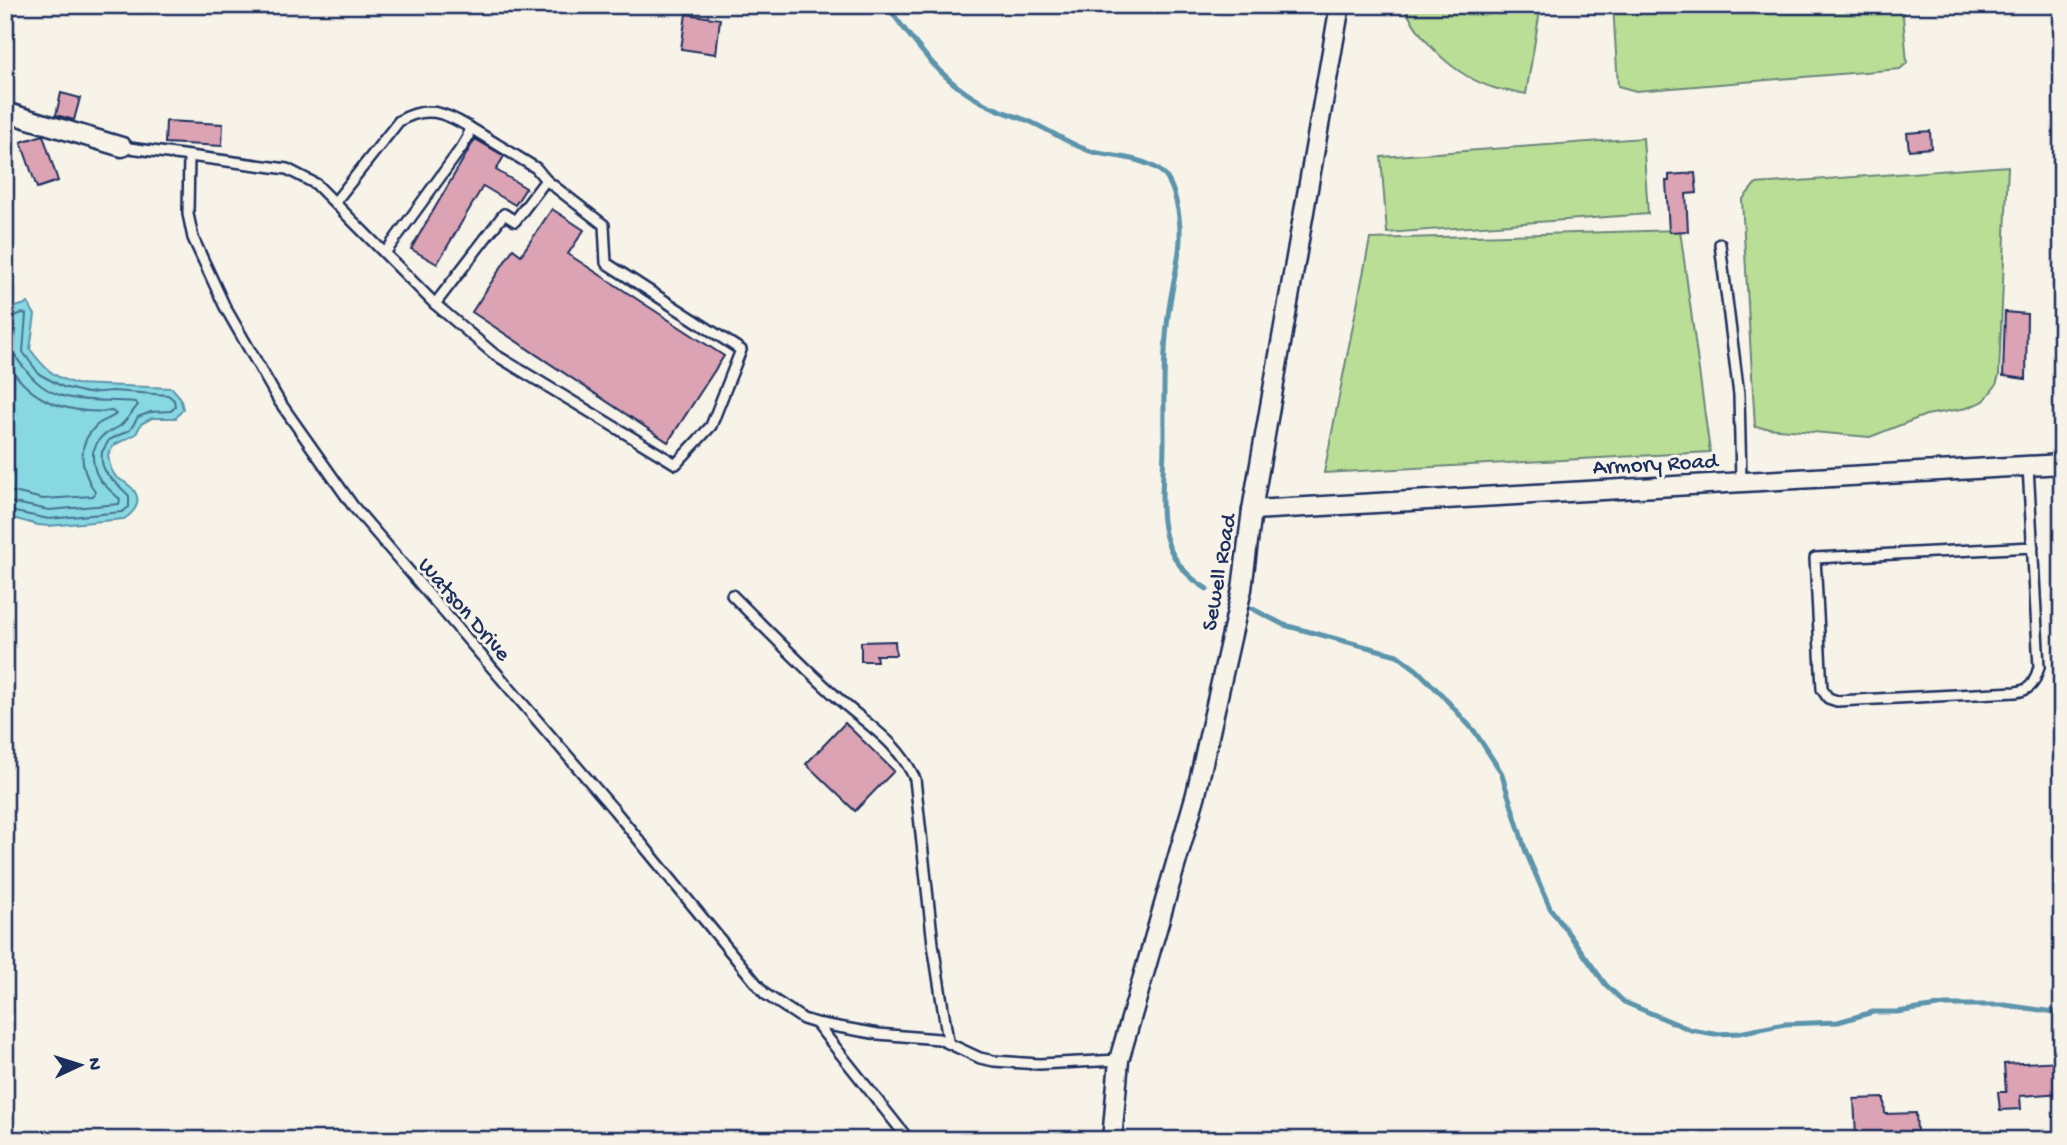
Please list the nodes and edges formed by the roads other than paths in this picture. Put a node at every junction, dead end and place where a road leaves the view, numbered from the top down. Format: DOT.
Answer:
graph roads {
  1 [pos="1340,5"];
  2 [pos="5,112"];
  3 [pos="468,128"];
  4 [pos="122,146"];
  5 [pos="189,156"];
  6 [pos="546,180"];
  7 [pos="335,202"];
  8 [pos="1720,244"];
  9 [pos="385,253"];
  10 [pos="435,304"];
  11 [pos="2062,464"];
  12 [pos="2028,466"];
  13 [pos="1741,482"];
  14 [pos="1252,510"];
  15 [pos="2033,547"];
  16 [pos="732,596"];
  17 [pos="816,1023"];
  18 [pos="948,1041"];
  19 [pos="1119,1060"];
  20 [pos="909,1140"];
  21 [pos="1112,1140"];
  1 -- 14 [label="street, Sewell Road"];
  2 -- 4 [label="street"];
  3 -- 6 [label="lane"];
  3 -- 7 [label="lane"];
  3 -- 9 [label="lane"];
  4 -- 5 [label="lane"];
  5 -- 7 [label="lane"];
  5 -- 17 [label="lane, Watson Drive"];
  6 -- 10 [label="lane"];
  6 -- 10 [label="lane"];
  7 -- 9 [label="lane"];
  8 -- 13 [label="lane"];
  9 -- 10 [label="lane"];
  11 -- 12 [label="street, Armory Road"];
  12 -- 13 [label="street, Armory Road"];
  12 -- 15 [label="lane"];
  13 -- 14 [label="street, Armory Road"];
  14 -- 19 [label="street, Sewell Road"];
  15 -- 15 [label="lane"];
  16 -- 18 [label="lane"];
  17 -- 18 [label="lane"];
  17 -- 20 [label="lane"];
  18 -- 19 [label="lane"];
  19 -- 21 [label="street, Sewell Road"];
}
